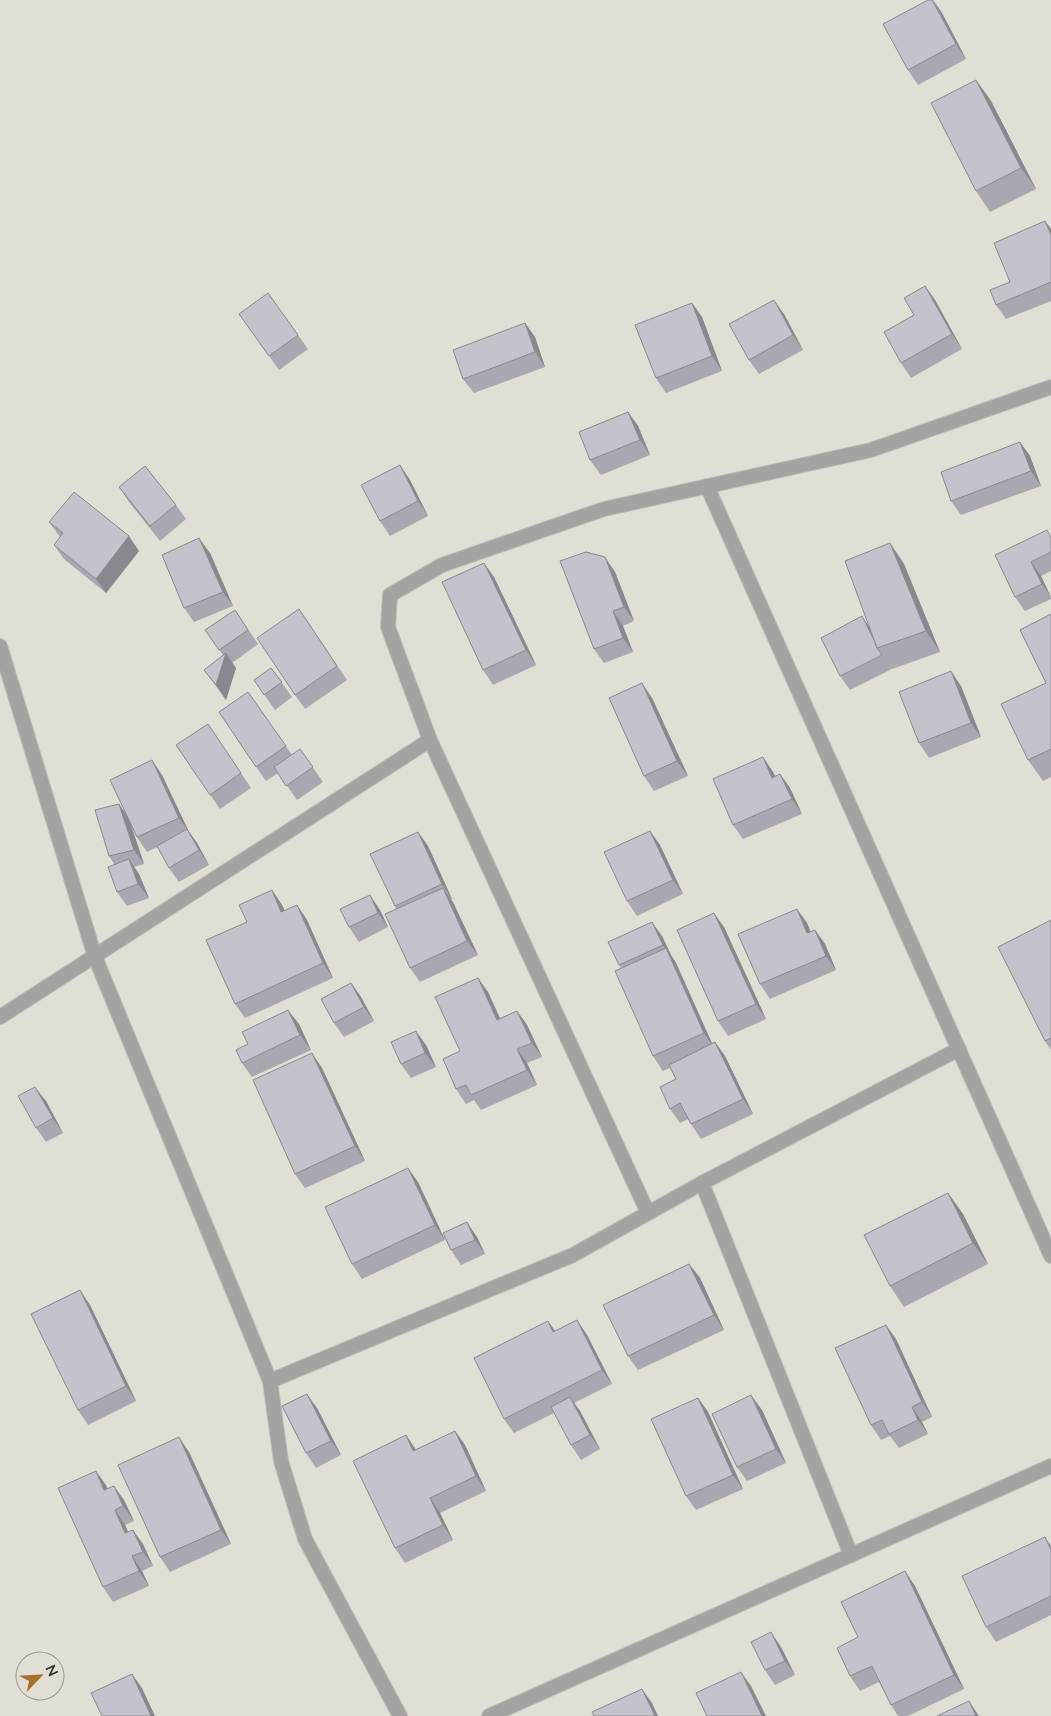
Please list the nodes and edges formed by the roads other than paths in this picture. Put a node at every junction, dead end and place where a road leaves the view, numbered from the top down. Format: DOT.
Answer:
graph roads {
  1 [pos="1051,387"];
  2 [pos="706,486"];
  3 [pos="0,646"];
  4 [pos="430,740"];
  5 [pos="95,957"];
  6 [pos="0,1017"];
  7 [pos="959,1049"];
  8 [pos="702,1183"];
  9 [pos="648,1213"];
  10 [pos="1051,1256"];
  11 [pos="270,1381"];
  12 [pos="1051,1466"];
  13 [pos="851,1555"];
  14 [pos="400,1716"];
  15 [pos="489,1716"];
  1 -- 2 [label="street"];
  2 -- 4 [label="street"];
  2 -- 7 [label="street"];
  3 -- 5 [label="street"];
  4 -- 5 [label="street"];
  4 -- 9 [label="street"];
  5 -- 6 [label="street"];
  5 -- 11 [label="street"];
  7 -- 8 [label="street"];
  7 -- 10 [label="street"];
  8 -- 9 [label="street"];
  8 -- 13 [label="street"];
  9 -- 11 [label="street"];
  11 -- 14 [label="street"];
  12 -- 13 [label="street"];
  13 -- 15 [label="street"];
}
